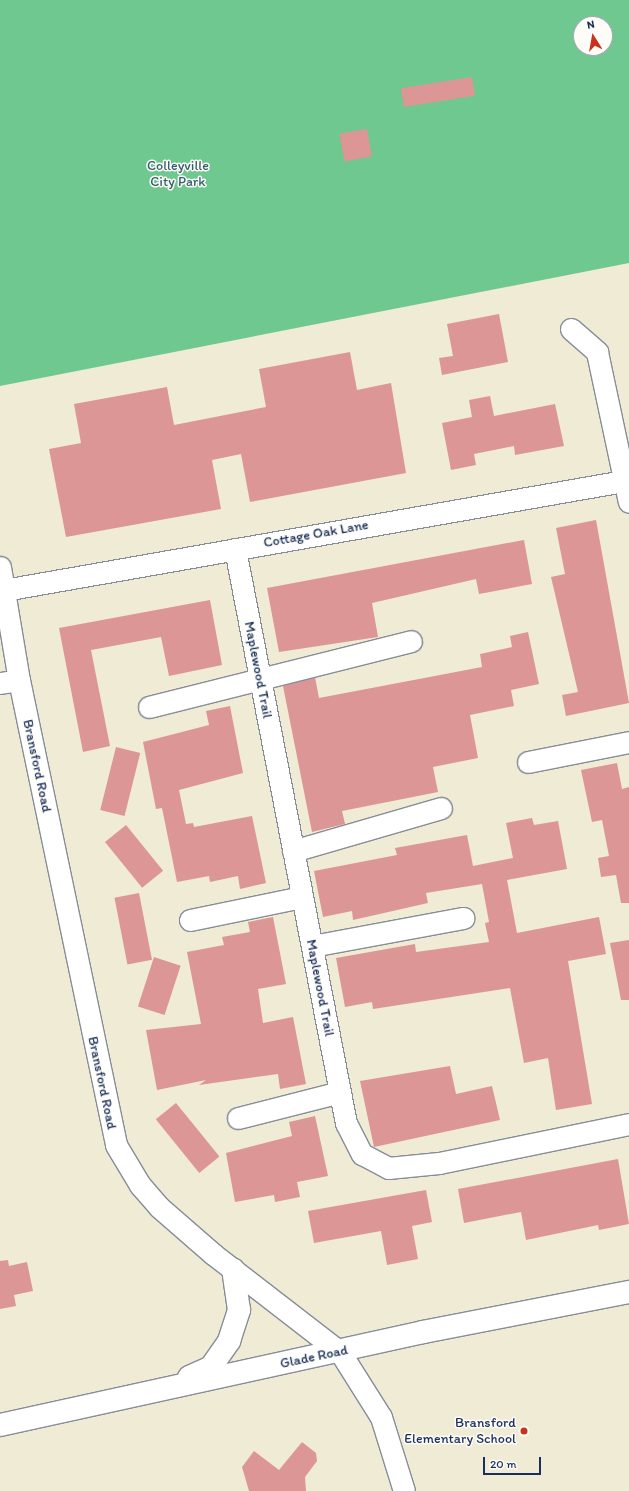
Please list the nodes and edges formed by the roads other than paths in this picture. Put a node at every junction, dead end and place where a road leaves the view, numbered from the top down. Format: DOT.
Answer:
graph roads {
  1 [pos="571,329"];
  2 [pos="627,481"];
  3 [pos="629,502"];
  4 [pos="235,549"];
  5 [pos="0,567"];
  6 [pos="4,590"];
  7 [pos="411,641"];
  8 [pos="260,679"];
  9 [pos="10,681"];
  10 [pos="149,707"];
  11 [pos="629,742"];
  12 [pos="528,762"];
  13 [pos="441,808"];
  14 [pos="293,851"];
  15 [pos="302,897"];
  16 [pos="463,918"];
  17 [pos="190,920"];
  18 [pos="312,946"];
  19 [pos="340,1092"];
  20 [pos="238,1118"];
  21 [pos="629,1124"];
  22 [pos="233,1269"];
  23 [pos="629,1292"];
  24 [pos="340,1352"];
  25 [pos="165,1388"];
  26 [pos="0,1425"];
  27 [pos="404,1491"];
  1 -- 2 [label="street"];
  2 -- 3 [label="street"];
  2 -- 4 [label="street, Cottage Oak Lane"];
  4 -- 6 [label="street, Cottage Oak Lane"];
  4 -- 8 [label="street, Maplewood Trail"];
  5 -- 6 [label="street, Bransford Road"];
  6 -- 9 [label="street, Bransford Road"];
  7 -- 8 [label="street"];
  8 -- 10 [label="street"];
  8 -- 14 [label="street, Maplewood Trail"];
  9 -- 22 [label="street, Bransford Road"];
  11 -- 12 [label="street"];
  13 -- 14 [label="street"];
  14 -- 15 [label="street, Maplewood Trail"];
  15 -- 17 [label="street"];
  15 -- 18 [label="street, Maplewood Trail"];
  16 -- 18 [label="street"];
  18 -- 19 [label="street, Maplewood Trail"];
  19 -- 20 [label="street"];
  19 -- 21 [label="street, Maplewood Trail"];
  22 -- 24 [label="street, Bransford Road"];
  22 -- 25 [label="main road"];
  23 -- 24 [label="main road, Glade Road"];
  24 -- 25 [label="main road, Glade Road"];
  24 -- 27 [label="street, Bransford Road"];
  25 -- 26 [label="main road, Glade Road"];
}
